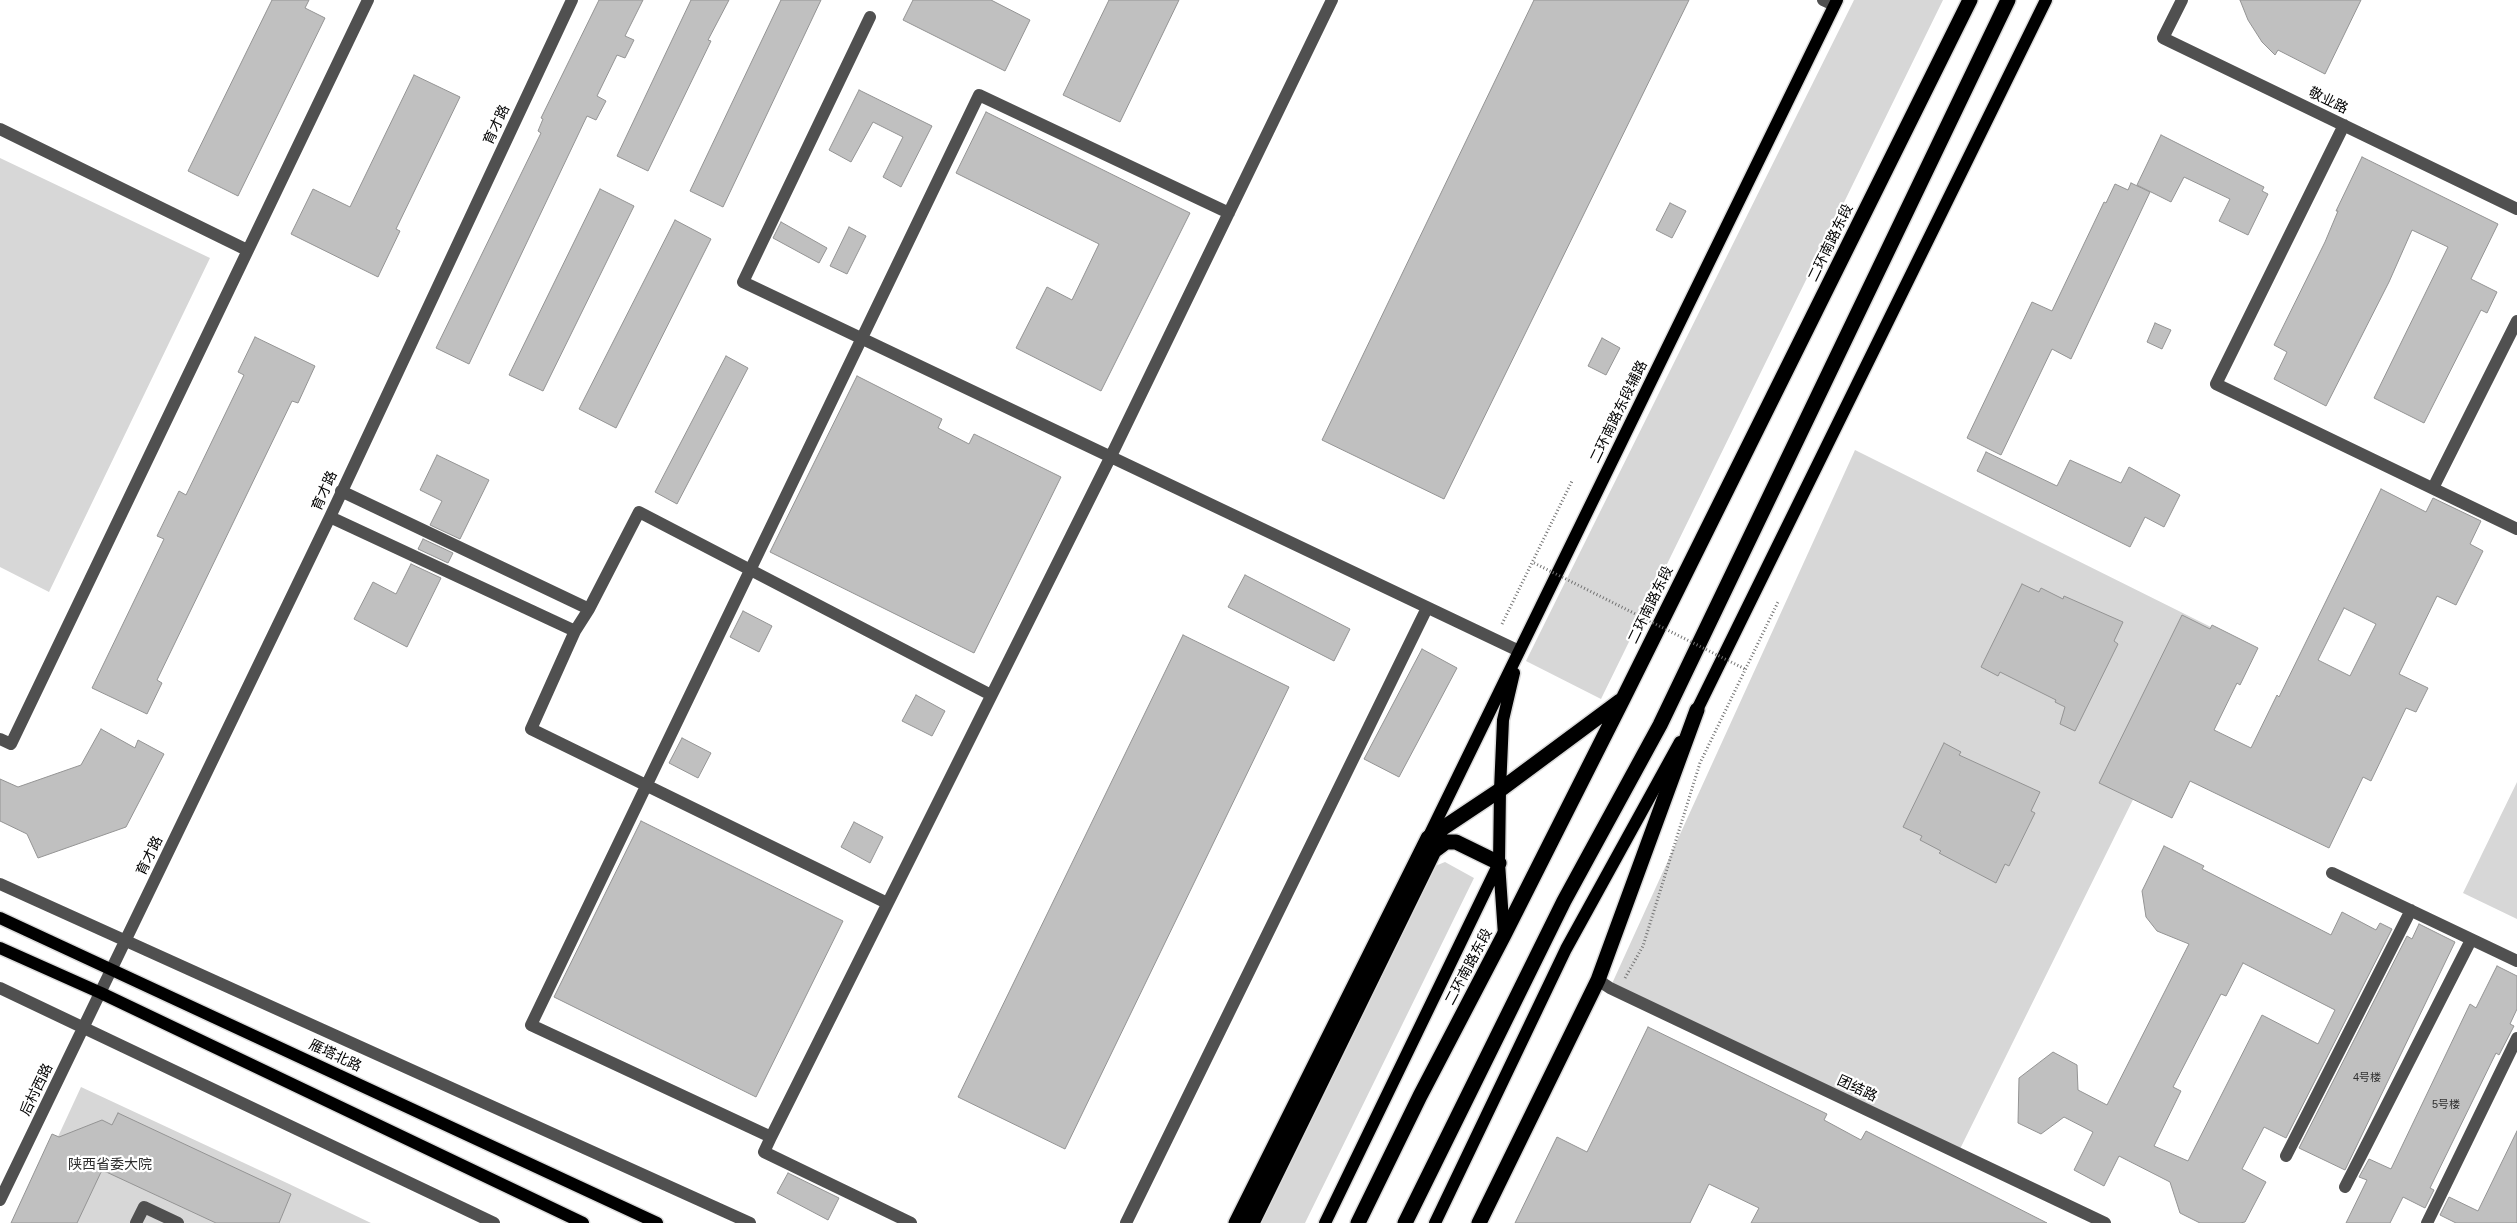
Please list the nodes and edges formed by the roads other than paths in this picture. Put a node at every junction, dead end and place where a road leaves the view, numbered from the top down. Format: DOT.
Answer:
graph roads {
  1 [pos="368,0"];
  2 [pos="572,0"];
  3 [pos="1332,0"];
  4 [pos="1970,0"];
  5 [pos="2008,0"];
  6 [pos="2046,0"];
  7 [pos="2182,0"];
  8 [pos="1832,2"];
  9 [pos="870,16"];
  10 [pos="2344,125"];
  11 [pos="0,129"];
  12 [pos="2517,209"];
  13 [pos="1229,213"];
  14 [pos="247,250"];
  15 [pos="2517,321"];
  16 [pos="862,338"];
  17 [pos="1110,456"];
  18 [pos="2432,488"];
  19 [pos="341,491"];
  20 [pos="330,517"];
  21 [pos="2517,529"];
  22 [pos="751,572"];
  23 [pos="1427,608"];
  24 [pos="590,609"];
  25 [pos="575,631"];
  26 [pos="1519,651"];
  27 [pos="991,695"];
  28 [pos="1623,699"];
  29 [pos="1697,710"];
  30 [pos="0,739"];
  31 [pos="648,785"];
  32 [pos="1500,790"];
  33 [pos="1428,838"];
  34 [pos="1499,863"];
  35 [pos="2332,874"];
  36 [pos="0,884"];
  37 [pos="887,903"];
  38 [pos="2411,910"];
  39 [pos="0,918"];
  40 [pos="1504,935"];
  41 [pos="126,940"];
  42 [pos="2471,940"];
  43 [pos="0,948"];
  44 [pos="2517,961"];
  45 [pos="112,969"];
  46 [pos="1598,980"];
  47 [pos="0,988"];
  48 [pos="101,993"];
  49 [pos="85,1028"];
  50 [pos="2517,1038"];
  51 [pos="771,1137"];
  52 [pos="2286,1156"];
  53 [pos="2345,1187"];
  54 [pos="0,1200"];
  55 [pos="136,1223"];
  56 [pos="178,1223"];
  57 [pos="494,1223"];
  58 [pos="584,1223"];
  59 [pos="656,1223"];
  60 [pos="750,1223"];
  61 [pos="911,1223"];
  62 [pos="1126,1223"];
  63 [pos="1236,1223"];
  64 [pos="1252,1223"];
  65 [pos="1325,1223"];
  66 [pos="1358,1223"];
  67 [pos="1405,1223"];
  68 [pos="1434,1223"];
  69 [pos="1479,1223"];
  70 [pos="2105,1223"];
  71 [pos="2427,1223"];
  1 -- 14 [label="street"];
  2 -- 19 [label="street, 育才路"];
  3 -- 13 [label="street"];
  4 -- 28 [label="highway, 二环南路东段"];
  5 -- 67 [label="highway"];
  6 -- 29 [label="main road"];
  7 -- 10 [label="street, 敬业路"];
  8 -- 26 [label="main road, 二环南路东段辅路"];
  9 -- 16 [label="street"];
  10 -- 12 [label="street, 敬业路"];
  10 -- 18 [label="street"];
  11 -- 14 [label="street"];
  13 -- 16 [label="street"];
  13 -- 17 [label="street"];
  14 -- 30 [label="street"];
  15 -- 18 [label="street"];
  16 -- 17 [label="street"];
  16 -- 22 [label="street"];
  17 -- 23 [label="street"];
  17 -- 27 [label="street"];
  18 -- 21 [label="street"];
  19 -- 20 [label="street, 育才路"];
  19 -- 24 [label="street"];
  20 -- 25 [label="street"];
  20 -- 41 [label="street, 育才路"];
  22 -- 24 [label="street"];
  22 -- 27 [label="street"];
  22 -- 31 [label="street"];
  23 -- 26 [label="street"];
  23 -- 62 [label="street"];
  24 -- 25 [label="street"];
  25 -- 31 [label="street"];
  26 -- 32 [label="main road"];
  26 -- 33 [label="main road, 二环南路东段辅路"];
  27 -- 37 [label="street"];
  28 -- 32 [label="highway"];
  28 -- 40 [label="highway, 二环南路东段"];
  29 -- 46 [label="highway"];
  29 -- 68 [label="main road"];
  31 -- 37 [label="street"];
  31 -- 51 [label="street"];
  32 -- 33 [label="highway"];
  32 -- 34 [label="main road"];
  33 -- 63 [label="highway"];
  34 -- 40 [label="main road"];
  34 -- 64 [label="highway"];
  34 -- 65 [label="main road"];
  35 -- 38 [label="street"];
  36 -- 41 [label="street"];
  37 -- 51 [label="street"];
  38 -- 42 [label="street"];
  38 -- 52 [label="street"];
  39 -- 45 [label="main road, 雁塔北路"];
  40 -- 66 [label="highway, 二环南路东段"];
  41 -- 45 [label="street, 育才路"];
  41 -- 60 [label="street"];
  42 -- 44 [label="street"];
  42 -- 53 [label="street"];
  43 -- 48 [label="main road"];
  45 -- 48 [label="street, 育才路"];
  45 -- 59 [label="main road, 雁塔北路"];
  46 -- 69 [label="highway"];
  46 -- 70 [label="street, 团结路"];
  47 -- 49 [label="street"];
  48 -- 49 [label="street, 后村西路"];
  48 -- 58 [label="main road"];
  49 -- 54 [label="street, 后村西路"];
  49 -- 57 [label="street"];
  50 -- 71 [label="street"];
  51 -- 61 [label="street"];
  55 -- 56 [label="street"];
}
